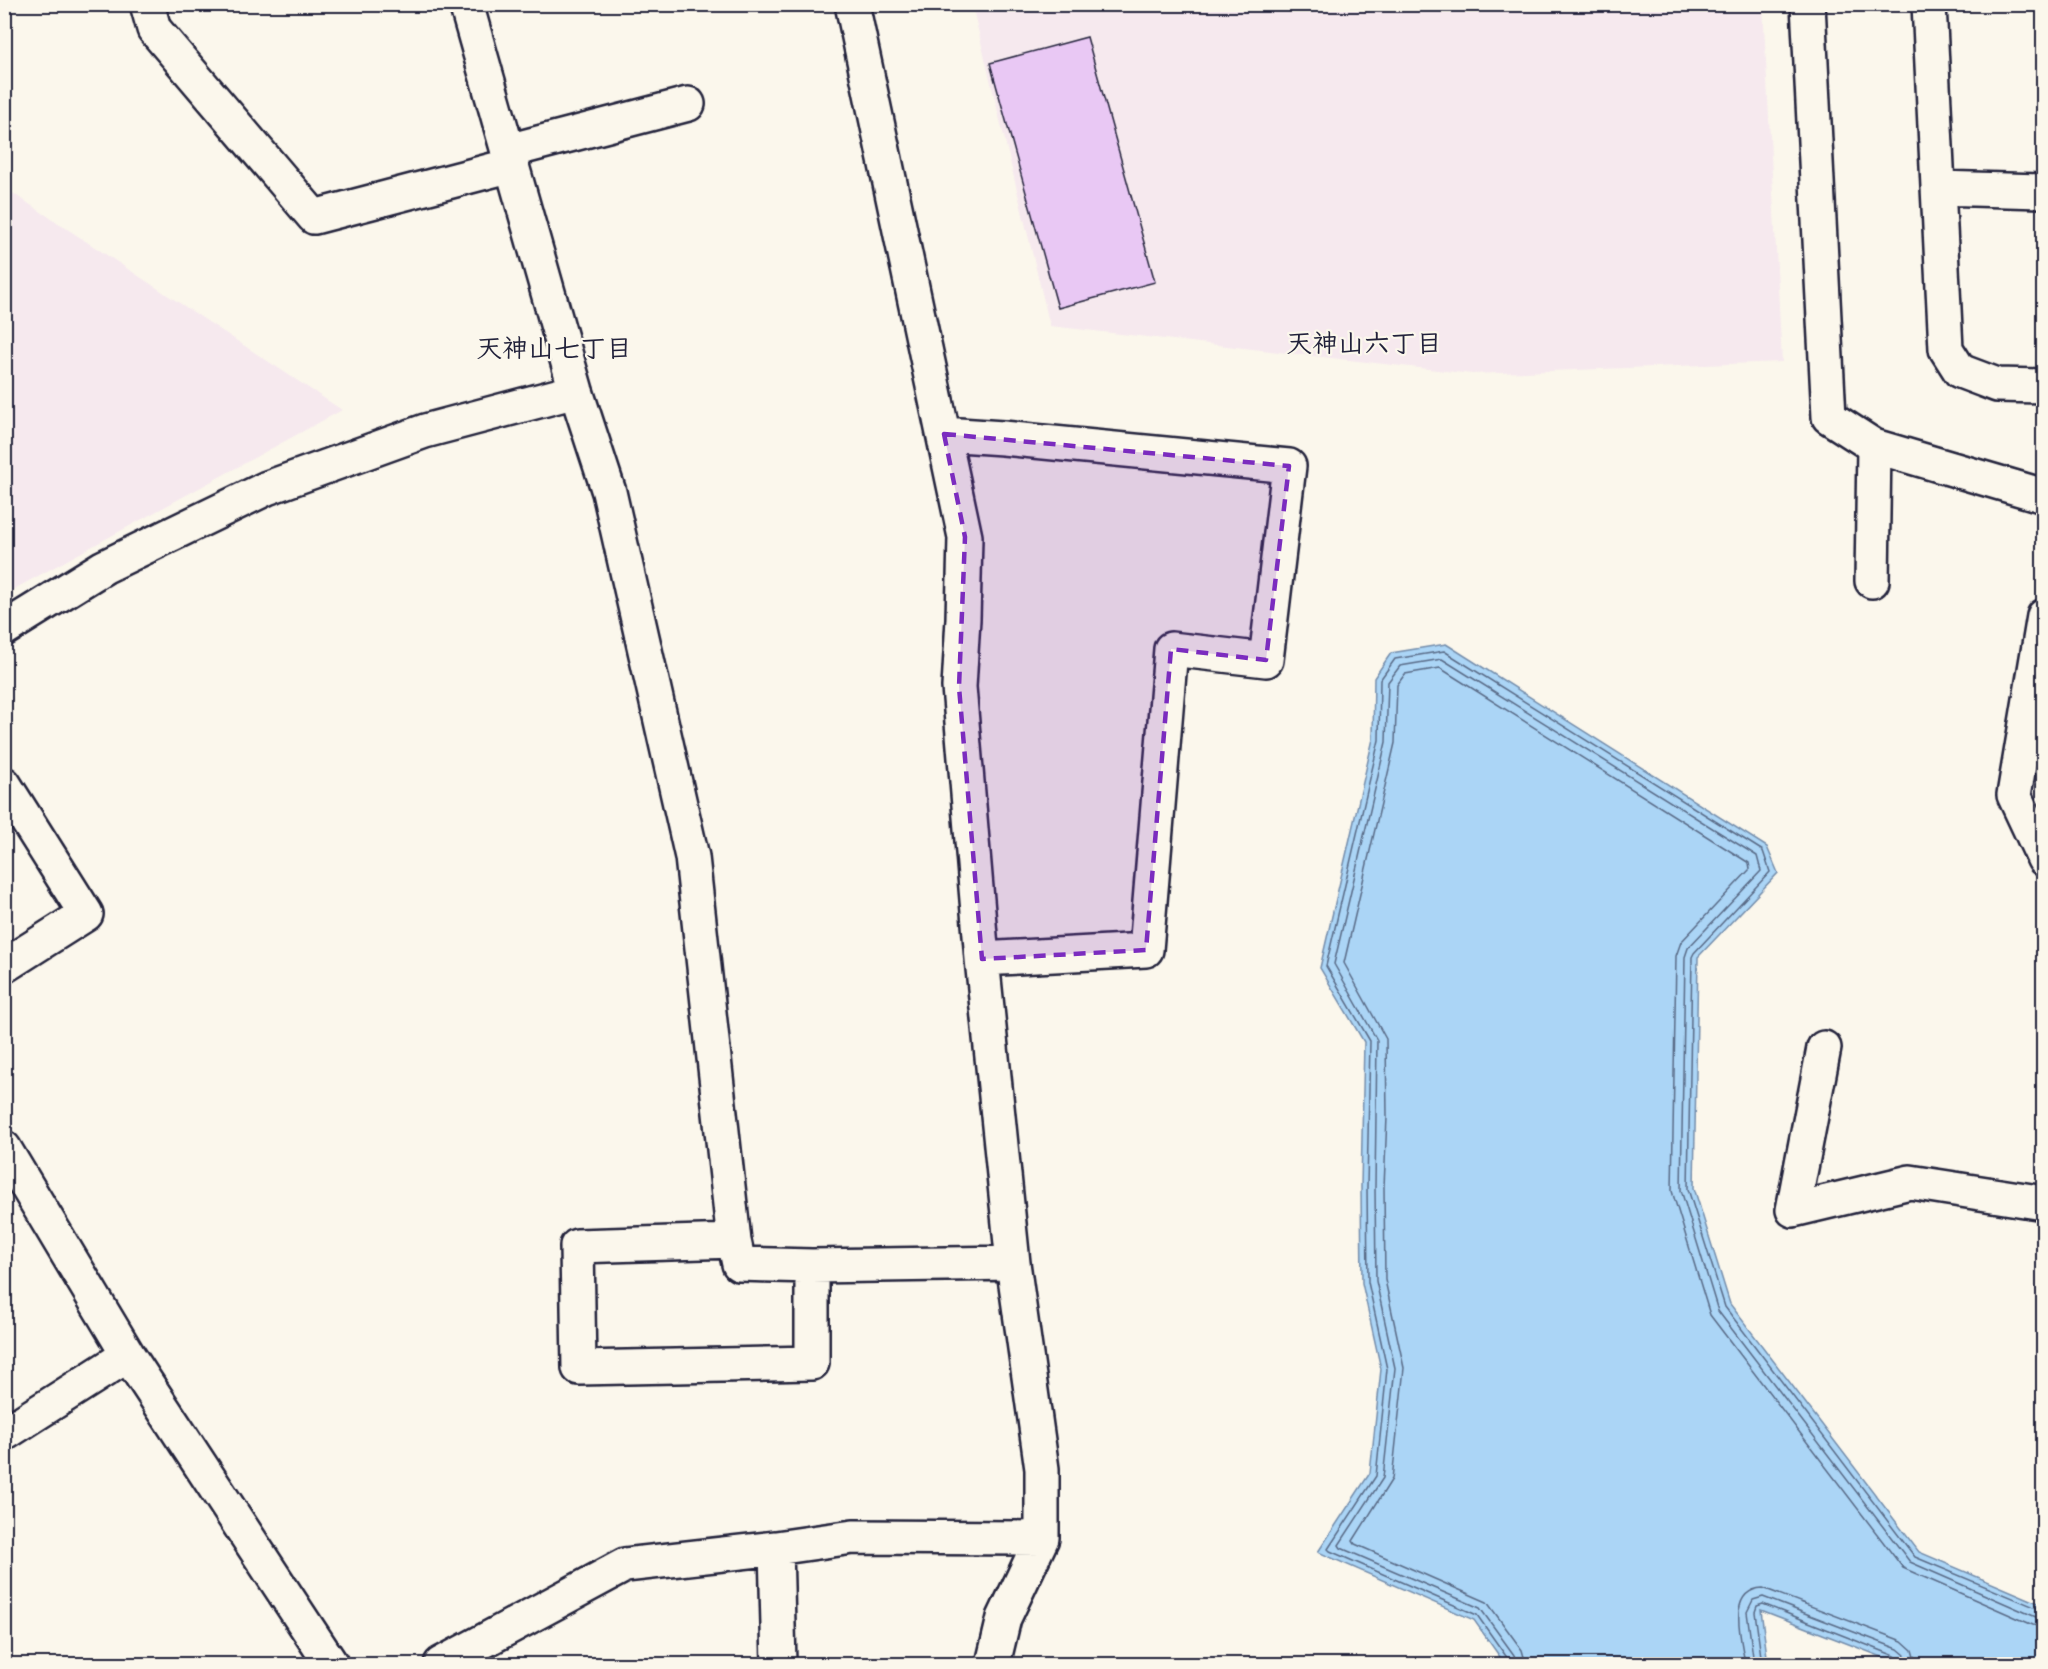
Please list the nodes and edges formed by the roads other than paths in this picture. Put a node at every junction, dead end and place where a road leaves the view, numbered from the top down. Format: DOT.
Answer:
graph roads {
  1 [pos="147,4"];
  2 [pos="466,4"];
  3 [pos="852,4"];
  4 [pos="1808,4"];
  5 [pos="1929,4"];
  6 [pos="688,104"];
  7 [pos="510,158"];
  8 [pos="1938,189"];
  9 [pos="2043,191"];
  10 [pos="2043,386"];
  11 [pos="576,391"];
  12 [pos="944,434"];
  13 [pos="1874,446"];
  14 [pos="2043,496"];
  15 [pos="1872,581"];
  16 [pos="2043,616"];
  17 [pos="4,628"];
  18 [pos="4,784"];
  19 [pos="2043,860"];
  20 [pos="982,959"];
  21 [pos="4,966"];
  22 [pos="1824,1048"];
  23 [pos="4,1148"];
  24 [pos="2043,1203"];
  25 [pos="734,1241"];
  26 [pos="1013,1263"];
  27 [pos="812,1266"];
  28 [pos="128,1355"];
  29 [pos="4,1434"];
  30 [pos="1042,1538"];
  31 [pos="776,1548"];
  32 [pos="331,1665"];
  33 [pos="441,1665"];
  34 [pos="779,1665"];
  35 [pos="993,1665"];
  1 -- 7 [label="street"];
  2 -- 7 [label="street"];
  3 -- 12 [label="street"];
  4 -- 13 [label="street"];
  5 -- 8 [label="street"];
  6 -- 7 [label="street"];
  7 -- 11 [label="street"];
  8 -- 9 [label="street"];
  8 -- 10 [label="street"];
  11 -- 17 [label="street"];
  11 -- 25 [label="street"];
  12 -- 20 [label="street"];
  12 -- 20 [label="street"];
  13 -- 14 [label="street"];
  13 -- 15 [label="street"];
  16 -- 19 [label="street"];
  18 -- 21 [label="street"];
  20 -- 26 [label="street"];
  22 -- 24 [label="street"];
  23 -- 28 [label="street"];
  25 -- 27 [label="street"];
  25 -- 27 [label="street"];
  26 -- 27 [label="street"];
  26 -- 30 [label="street"];
  28 -- 29 [label="street"];
  28 -- 32 [label="street"];
  30 -- 31 [label="street"];
  30 -- 35 [label="street"];
  31 -- 33 [label="street"];
  31 -- 34 [label="street"];
}
